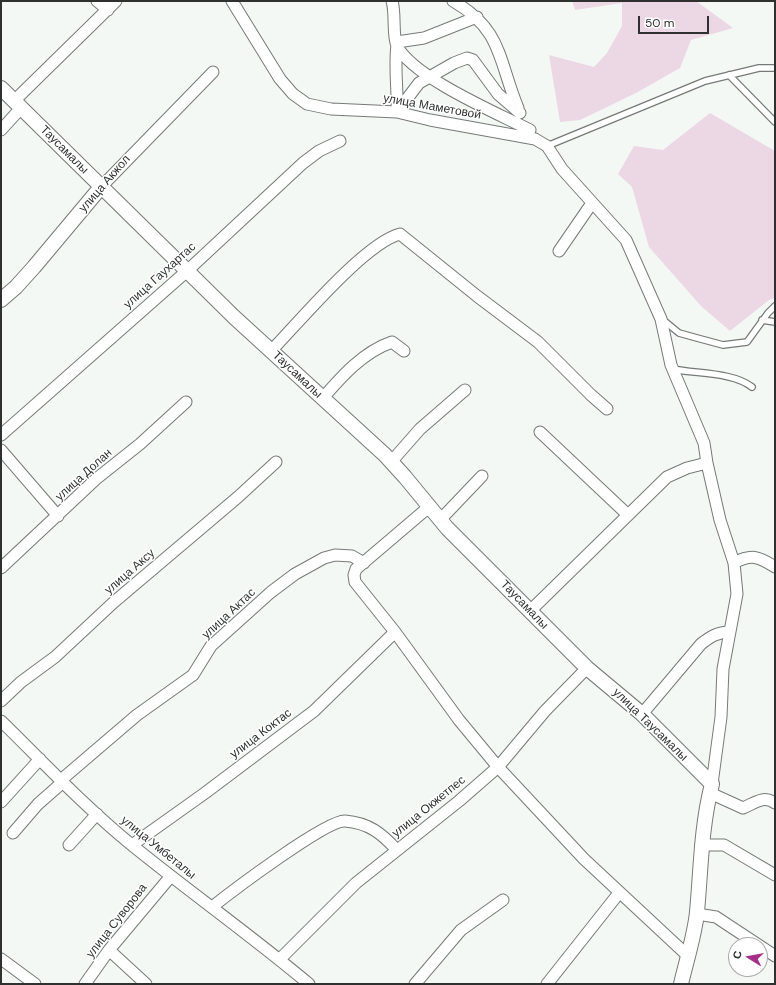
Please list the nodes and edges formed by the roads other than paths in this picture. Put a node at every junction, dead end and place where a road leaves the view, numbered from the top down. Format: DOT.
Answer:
graph roads {
  1 [pos="97,1"];
  2 [pos="116,1"];
  3 [pos="232,1"];
  4 [pos="392,1"];
  5 [pos="453,1"];
  6 [pos="108,10"];
  7 [pos="477,17"];
  8 [pos="397,44"];
  9 [pos="775,68"];
  10 [pos="213,72"];
  11 [pos="729,74"];
  12 [pos="431,77"];
  13 [pos="1,88"];
  14 [pos="17,104"];
  15 [pos="397,112"];
  16 [pos="520,113"];
  17 [pos="775,122"];
  18 [pos="1,130"];
  19 [pos="533,134"];
  20 [pos="340,142"];
  21 [pos="547,146"];
  22 [pos="101,187"];
  23 [pos="592,203"];
  24 [pos="559,251"];
  25 [pos="187,271"];
  26 [pos="1,300"];
  27 [pos="775,306"];
  28 [pos="661,319"];
  29 [pos="762,320"];
  30 [pos="775,322"];
  31 [pos="271,351"];
  32 [pos="404,351"];
  33 [pos="673,369"];
  34 [pos="752,387"];
  35 [pos="465,390"];
  36 [pos="322,399"];
  37 [pos="186,402"];
  38 [pos="607,409"];
  39 [pos="540,432"];
  40 [pos="1,435"];
  41 [pos="1,450"];
  42 [pos="276,462"];
  43 [pos="391,462"];
  44 [pos="707,464"];
  45 [pos="482,476"];
  46 [pos="431,508"];
  47 [pos="628,515"];
  48 [pos="58,516"];
  49 [pos="440,520"];
  50 [pos="364,563"];
  51 [pos="734,563"];
  52 [pos="775,566"];
  53 [pos="1,568"];
  54 [pos="530,611"];
  55 [pos="395,632"];
  56 [pos="730,632"];
  57 [pos="587,668"];
  58 [pos="1,701"];
  59 [pos="642,714"];
  60 [pos="1,721"];
  61 [pos="40,759"];
  62 [pos="498,766"];
  63 [pos="62,781"];
  64 [pos="711,789"];
  65 [pos="1,802"];
  66 [pos="775,803"];
  67 [pos="97,814"];
  68 [pos="12,833"];
  69 [pos="69,845"];
  70 [pos="132,845"];
  71 [pos="701,845"];
  72 [pos="397,850"];
  73 [pos="775,875"];
  74 [pos="171,876"];
  75 [pos="619,893"];
  76 [pos="503,900"];
  77 [pos="212,907"];
  78 [pos="697,914"];
  79 [pos="109,950"];
  80 [pos="687,955"];
  81 [pos="775,956"];
  82 [pos="1,958"];
  83 [pos="280,959"];
  84 [pos="35,984"];
  85 [pos="85,984"];
  86 [pos="146,984"];
  87 [pos="309,984"];
  88 [pos="415,984"];
  89 [pos="547,984"];
  90 [pos="681,984"];
  1 -- 6 [label="street"];
  2 -- 6 [label="street"];
  3 -- 15 [label="street, улица Маметовой"];
  4 -- 8 [label="street"];
  5 -- 7 [label="street"];
  6 -- 14 [label="street"];
  7 -- 8 [label="street"];
  7 -- 16 [label="street"];
  8 -- 12 [label="street"];
  8 -- 15 [label="street"];
  9 -- 11 [label="lane"];
  10 -- 22 [label="street, улица Акжол"];
  11 -- 17 [label="lane"];
  11 -- 21 [label="lane"];
  12 -- 15 [label="street"];
  12 -- 16 [label="street"];
  12 -- 19 [label="street"];
  13 -- 14 [label="street, Таусамалы"];
  14 -- 18 [label="street"];
  14 -- 22 [label="street, Таусамалы"];
  15 -- 19 [label="street, улица Маметовой"];
  16 -- 19 [label="street"];
  19 -- 21 [label="street"];
  20 -- 25 [label="street, улица Гаухартас"];
  21 -- 23 [label="street"];
  22 -- 25 [label="street, Таусамалы"];
  22 -- 26 [label="street, улица Акжол"];
  23 -- 24 [label="street"];
  23 -- 28 [label="street"];
  25 -- 31 [label="street, Таусамалы"];
  25 -- 40 [label="street, улица Гаухартас"];
  27 -- 29 [label="lane"];
  28 -- 29 [label="lane"];
  28 -- 33 [label="street"];
  29 -- 30 [label="lane"];
  31 -- 36 [label="street, Таусамалы"];
  31 -- 38 [label="street"];
  32 -- 36 [label="street"];
  33 -- 34 [label="lane"];
  33 -- 44 [label="street"];
  35 -- 43 [label="street"];
  36 -- 43 [label="street, Таусамалы"];
  37 -- 48 [label="street, улица Долан"];
  39 -- 47 [label="street"];
  41 -- 48 [label="street"];
  42 -- 58 [label="street, улица Аксу"];
  43 -- 46 [label="street, Таусамалы"];
  44 -- 47 [label="street"];
  44 -- 51 [label="street"];
  45 -- 49 [label="street"];
  46 -- 49 [label="street, Таусамалы"];
  46 -- 50 [label="street"];
  47 -- 54 [label="street"];
  48 -- 53 [label="street, улица Долан"];
  49 -- 54 [label="street, Таусамалы"];
  50 -- 55 [label="street"];
  50 -- 63 [label="street, улица Актас"];
  51 -- 52 [label="street"];
  51 -- 56 [label="street"];
  54 -- 57 [label="street, Таусамалы"];
  55 -- 62 [label="street"];
  55 -- 70 [label="street, улица Коктас"];
  56 -- 59 [label="street"];
  56 -- 64 [label="street"];
  57 -- 59 [label="street, улица Таусамалы"];
  57 -- 62 [label="street, улица Окжетпес"];
  59 -- 64 [label="street, улица Таусамалы"];
  60 -- 61 [label="street, улица Умбеталы"];
  61 -- 63 [label="street, улица Умбеталы"];
  61 -- 65 [label="street"];
  62 -- 72 [label="street, улица Окжетпес"];
  62 -- 75 [label="street"];
  63 -- 67 [label="street, улица Умбеталы"];
  63 -- 68 [label="street, улица Актас"];
  64 -- 66 [label="street, улица Таусамалы"];
  64 -- 71 [label="street"];
  67 -- 69 [label="street"];
  67 -- 70 [label="street, улица Умбеталы"];
  70 -- 74 [label="street, улица Умбеталы"];
  71 -- 73 [label="street"];
  71 -- 78 [label="street"];
  72 -- 77 [label="street"];
  72 -- 83 [label="street, улица Окжетпес"];
  74 -- 77 [label="street, улица Умбеталы"];
  74 -- 79 [label="street, улица Суворова"];
  75 -- 80 [label="street"];
  75 -- 89 [label="street"];
  76 -- 88 [label="street"];
  77 -- 83 [label="street, улица Умбеталы"];
  78 -- 80 [label="street"];
  78 -- 81 [label="street"];
  79 -- 85 [label="street, улица Суворова"];
  79 -- 86 [label="street"];
  80 -- 90 [label="street"];
  82 -- 84 [label="street"];
  83 -- 87 [label="street, улица Умбеталы"];
}
